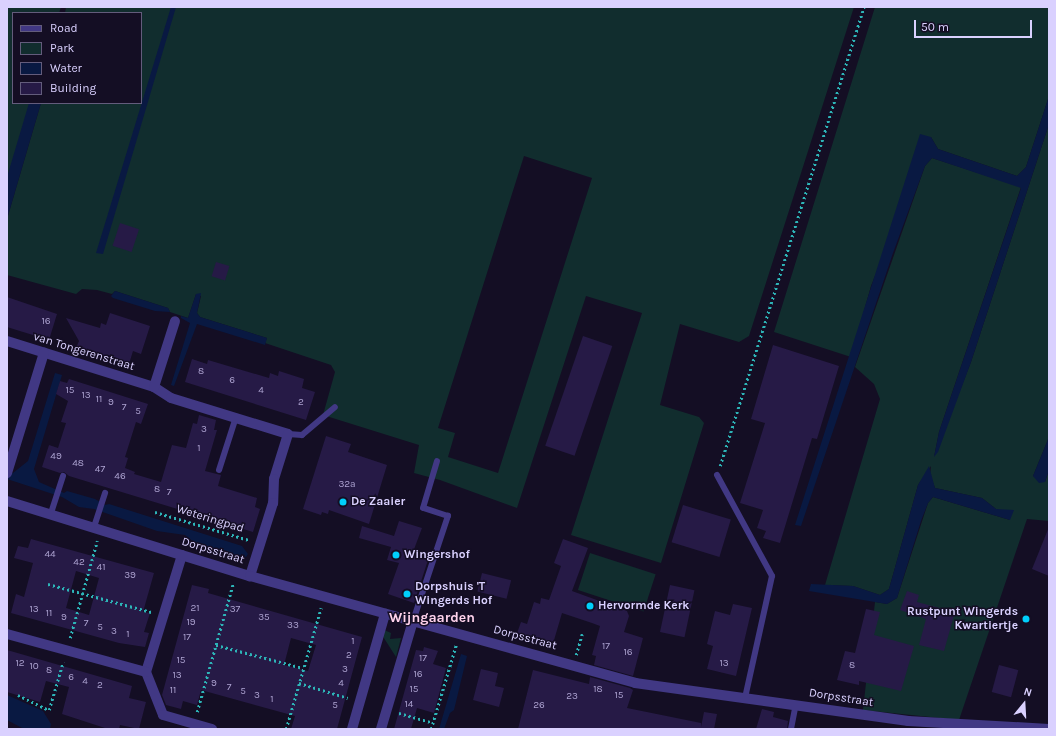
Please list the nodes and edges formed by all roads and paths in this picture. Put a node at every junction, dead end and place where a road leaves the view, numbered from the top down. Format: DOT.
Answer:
graph roads {
  1 [pos="864,7"];
  2 [pos="175,321"];
  3 [pos="7,341"];
  4 [pos="44,353"];
  5 [pos="154,387"];
  6 [pos="335,407"];
  7 [pos="236,417"];
  8 [pos="288,434"];
  9 [pos="437,461"];
  10 [pos="8,469"];
  11 [pos="219,470"];
  12 [pos="717,475"];
  13 [pos="63,476"];
  14 [pos="105,492"];
  15 [pos="7,501"];
  16 [pos="155,512"];
  17 [pos="51,513"];
  18 [pos="97,528"];
  19 [pos="261,544"];
  20 [pos="182,555"];
  21 [pos="236,572"];
  22 [pos="250,576"];
  23 [pos="48,584"];
  24 [pos="82,593"];
  25 [pos="324,597"];
  26 [pos="385,614"];
  27 [pos="164,615"];
  28 [pos="413,621"];
  29 [pos="7,634"];
  30 [pos="460,634"];
  31 [pos="582,634"];
  32 [pos="216,645"];
  33 [pos="66,650"];
  34 [pos="573,665"];
  35 [pos="303,668"];
  36 [pos="146,672"];
  37 [pos="299,683"];
  38 [pos="18,695"];
  39 [pos="745,698"];
  40 [pos="360,701"];
  41 [pos="796,704"];
  42 [pos="386,710"];
  43 [pos="433,723"];
  44 [pos="194,724"];
  45 [pos="212,729"];
  46 [pos="286,729"];
  47 [pos="352,729"];
  48 [pos="381,729"];
  49 [pos="431,729"];
  50 [pos="791,729"];
  51 [pos="1049,729"];
  1 -- 12 [label="path"];
  2 -- 5 [label="street"];
  3 -- 4 [label="street, van Tongerenstraat"];
  4 -- 5 [label="street, van Tongerenstraat"];
  4 -- 10 [label="street"];
  5 -- 7 [label="street, van Tongerenstraat"];
  6 -- 8 [label="lane"];
  7 -- 8 [label="street, van Tongerenstraat"];
  7 -- 11 [label="lane"];
  8 -- 19 [label="street"];
  9 -- 28 [label="lane"];
  12 -- 39 [label="lane"];
  13 -- 17 [label="lane"];
  14 -- 18 [label="lane"];
  15 -- 17 [label="street, Dorpsstraat"];
  16 -- 19 [label="path, Weteringpad"];
  17 -- 18 [label="street, Dorpsstraat"];
  18 -- 20 [label="street, Dorpsstraat"];
  18 -- 24 [label="path"];
  19 -- 22 [label="street"];
  20 -- 21 [label="street, Dorpsstraat"];
  20 -- 27 [label="street"];
  21 -- 22 [label="street, Dorpsstraat"];
  21 -- 32 [label="path"];
  22 -- 25 [label="street, Dorpsstraat"];
  23 -- 24 [label="path"];
  24 -- 27 [label="path"];
  24 -- 33 [label="path"];
  25 -- 26 [label="street, Dorpsstraat"];
  25 -- 35 [label="path"];
  26 -- 28 [label="street, Dorpsstraat"];
  26 -- 40 [label="street"];
  27 -- 36 [label="street"];
  28 -- 30 [label="street, Dorpsstraat"];
  28 -- 42 [label="street"];
  29 -- 33 [label="street"];
  30 -- 34 [label="street, Dorpsstraat"];
  30 -- 43 [label="path"];
  31 -- 34 [label="path"];
  32 -- 35 [label="path"];
  32 -- 44 [label="path"];
  33 -- 36 [label="street"];
  33 -- 38 [label="path"];
  34 -- 39 [label="street, Dorpsstraat"];
  35 -- 37 [label="path"];
  36 -- 44 [label="street"];
  37 -- 40 [label="path"];
  37 -- 46 [label="path"];
  39 -- 41 [label="street, Dorpsstraat"];
  40 -- 47 [label="street"];
  41 -- 50 [label="lane"];
  41 -- 51 [label="street, Dorpsstraat"];
  42 -- 43 [label="path"];
  42 -- 48 [label="street"];
  43 -- 49 [label="path"];
  44 -- 45 [label="street"];
}
